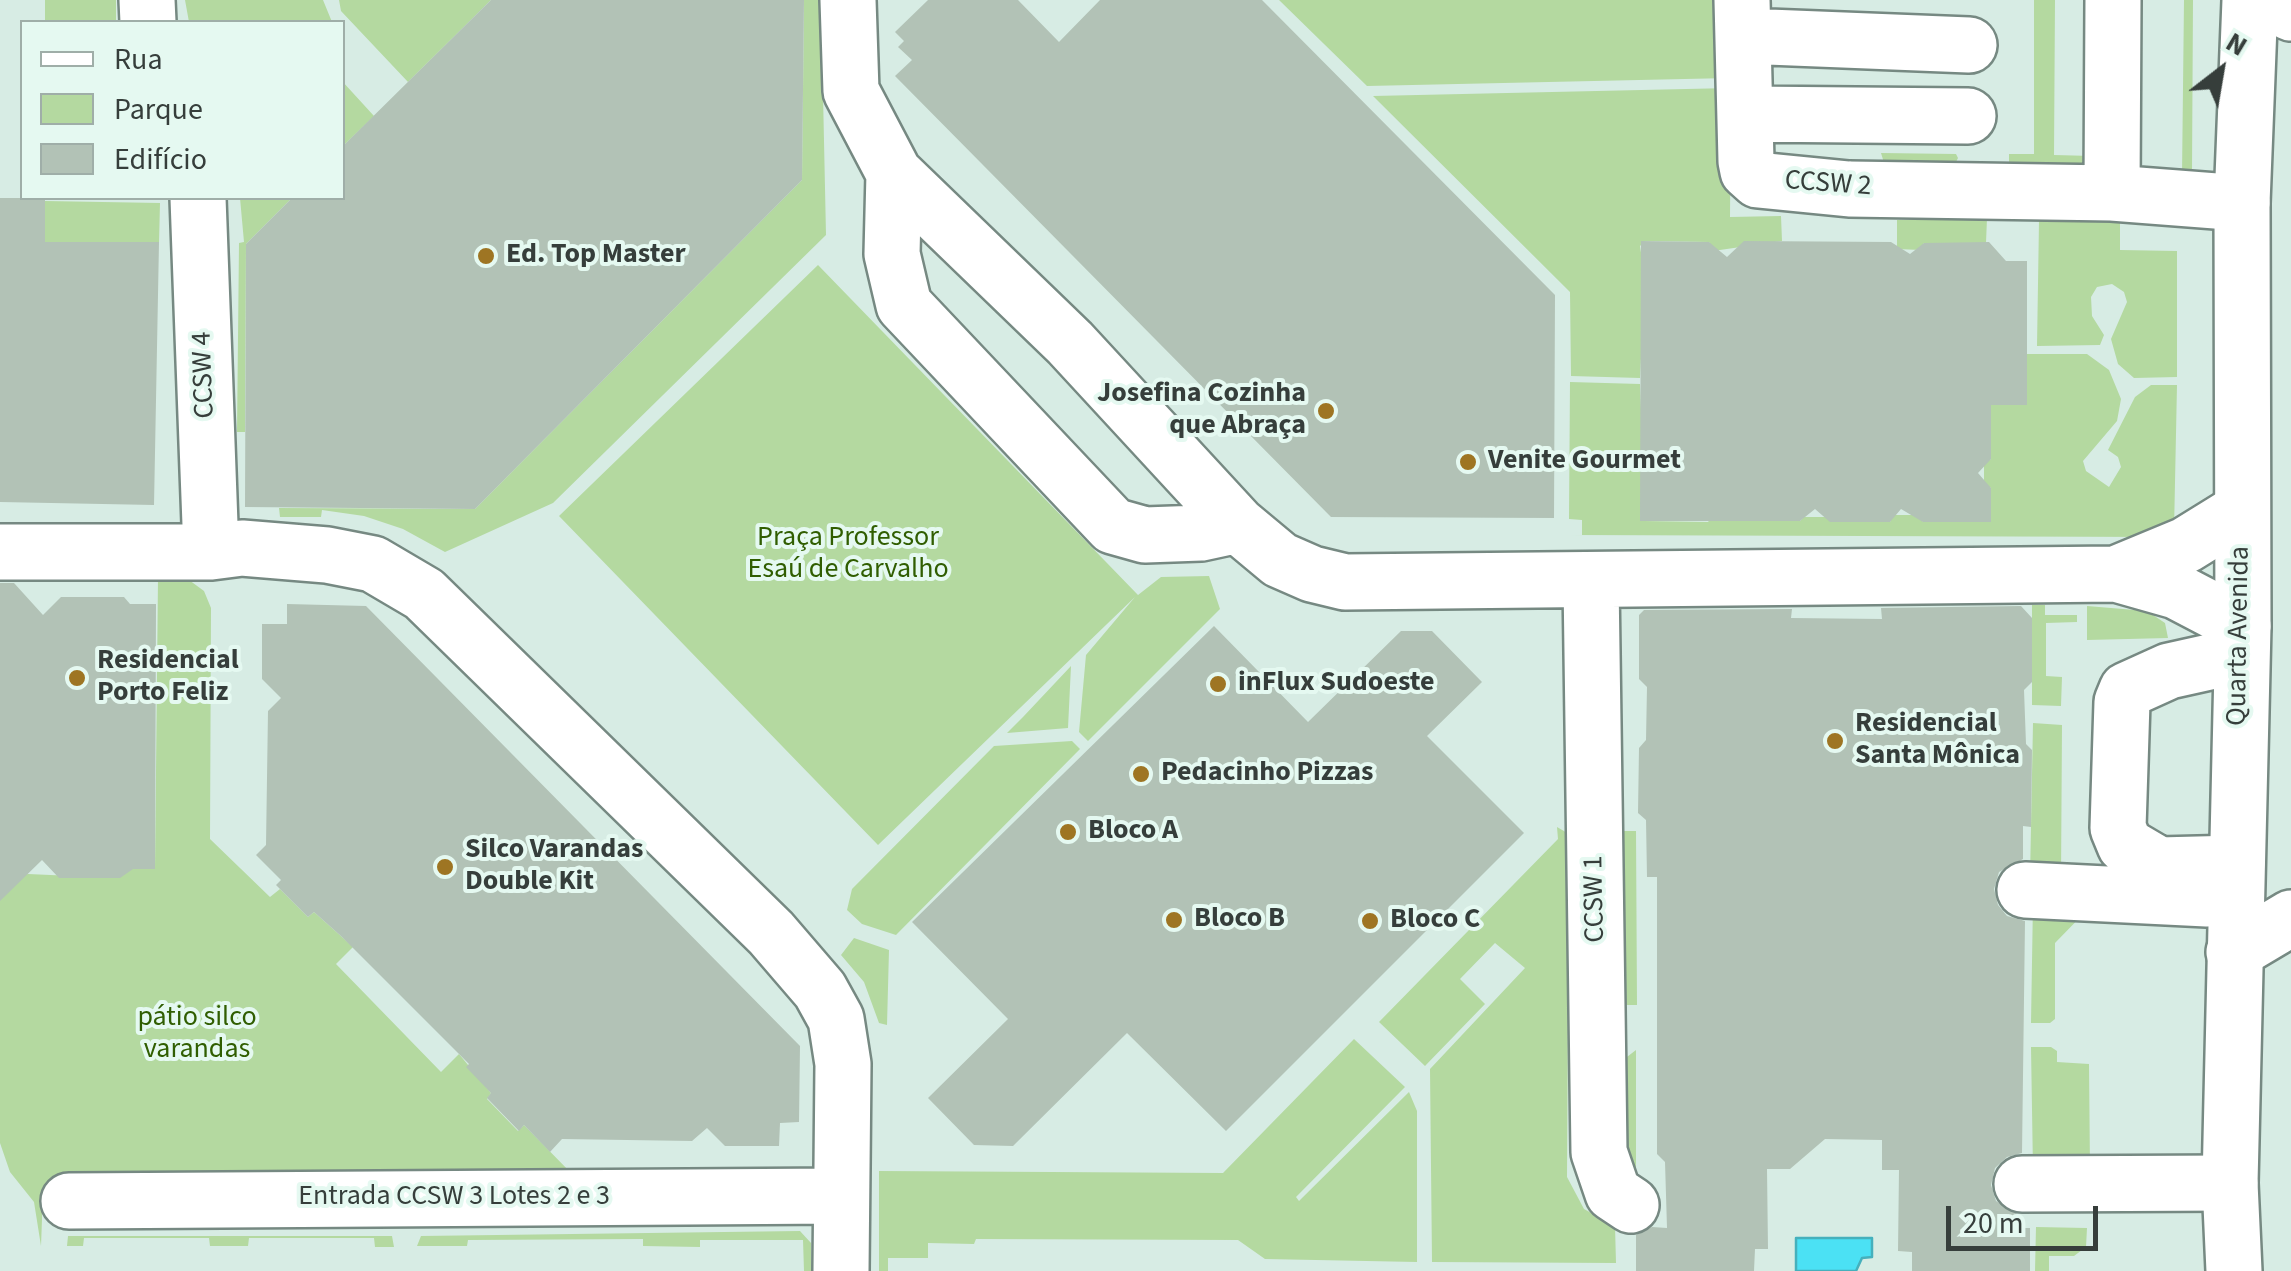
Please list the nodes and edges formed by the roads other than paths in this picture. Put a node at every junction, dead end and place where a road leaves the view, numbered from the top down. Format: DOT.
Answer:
graph roads {
  1 [pos="848,0"];
  2 [pos="2113,0"];
  3 [pos="2250,0"];
  4 [pos="2266,0"];
  5 [pos="2291,12"];
  6 [pos="1742,18"];
  7 [pos="1970,22"];
  8 [pos="1745,114"];
  9 [pos="1968,116"];
  10 [pos="894,172"];
  11 [pos="1968,190"];
  12 [pos="2112,193"];
  13 [pos="198,200"];
  14 [pos="2242,203"];
  15 [pos="2240,511"];
  16 [pos="1238,525"];
  17 [pos="0,552"];
  18 [pos="211,552"];
  19 [pos="2116,574"];
  20 [pos="1591,581"];
  21 [pos="2242,641"];
  22 [pos="2025,890"];
  23 [pos="2235,905"];
  24 [pos="2291,918"];
  25 [pos="2022,1184"];
  26 [pos="2230,1184"];
  27 [pos="840,1196"];
  28 [pos="68,1201"];
  29 [pos="1631,1206"];
  30 [pos="842,1271"];
  31 [pos="2234,1271"];
  1 -- 10 [label="street"];
  2 -- 12 [label="street"];
  3 -- 14 [label="street, Quarta Avenida"];
  4 -- 5 [label="street"];
  6 -- 7 [label="street, CCSW 2"];
  6 -- 8 [label="street, CCSW 2"];
  7 -- 9 [label="street, CCSW 2"];
  8 -- 9 [label="street"];
  8 -- 11 [label="street, CCSW 2"];
  9 -- 11 [label="street, CCSW 2"];
  10 -- 16 [label="street"];
  10 -- 16 [label="street"];
  11 -- 12 [label="street, CCSW 2"];
  12 -- 14 [label="street, CCSW 2"];
  13 -- 18 [label="street, CCSW 4"];
  14 -- 15 [label="street, Quarta Avenida"];
  15 -- 19 [label="street"];
  15 -- 21 [label="street, Quarta Avenida"];
  16 -- 20 [label="street"];
  17 -- 18 [label="street"];
  18 -- 27 [label="street"];
  19 -- 20 [label="street"];
  19 -- 21 [label="street"];
  20 -- 29 [label="street, CCSW 1"];
  21 -- 23 [label="street, Quarta Avenida"];
  21 -- 23 [label="street"];
  22 -- 23 [label="street"];
  23 -- 24 [label="street"];
  23 -- 26 [label="street, Quarta Avenida"];
  25 -- 26 [label="street"];
  26 -- 31 [label="street, Quarta Avenida"];
  27 -- 28 [label="street, Entrada CCSW 3 Lotes 2 e 3"];
  27 -- 30 [label="street"];
}
